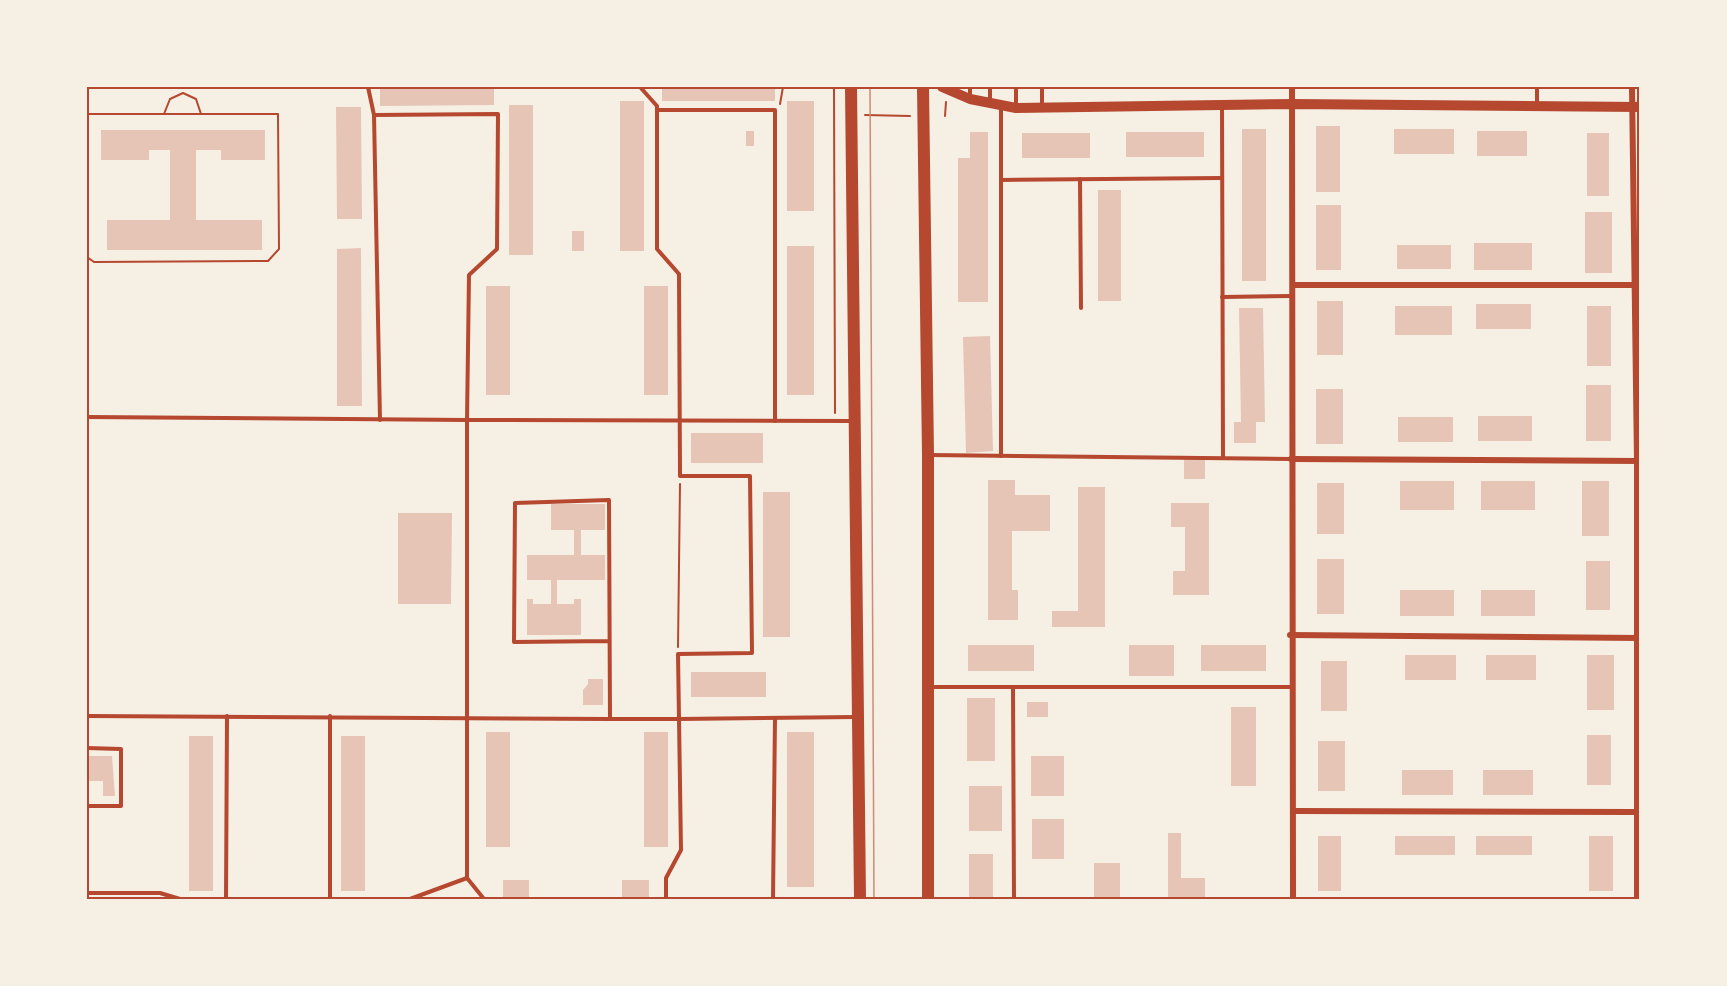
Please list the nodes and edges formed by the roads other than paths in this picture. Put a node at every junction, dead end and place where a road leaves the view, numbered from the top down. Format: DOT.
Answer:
graph roads {
  1 [pos="368,87"];
  2 [pos="640,87"];
  3 [pos="851,87"];
  4 [pos="923,87"];
  5 [pos="942,87"];
  6 [pos="990,87"];
  7 [pos="1016,87"];
  8 [pos="1042,87"];
  9 [pos="1292,87"];
  10 [pos="1537,87"];
  11 [pos="1632,87"];
  12 [pos="970,93"];
  13 [pos="1293,104"];
  14 [pos="996,105"];
  15 [pos="1222,105"];
  16 [pos="1537,106"];
  17 [pos="1636,107"];
  18 [pos="1016,108"];
  19 [pos="1042,108"];
  20 [pos="657,110"];
  21 [pos="374,115"];
  22 [pos="1222,178"];
  23 [pos="1080,179"];
  24 [pos="1001,180"];
  25 [pos="1293,285"];
  26 [pos="1634,285"];
  27 [pos="1293,296"];
  28 [pos="1222,297"];
  29 [pos="1080,308"];
  30 [pos="87,417"];
  31 [pos="380,420"];
  32 [pos="467,420"];
  33 [pos="681,421"];
  34 [pos="775,421"];
  35 [pos="856,421"];
  36 [pos="927,455"];
  37 [pos="1001,456"];
  38 [pos="1223,457"];
  39 [pos="1291,459"];
  40 [pos="1638,461"];
  41 [pos="1290,634"];
  42 [pos="1639,638"];
  43 [pos="609,641"];
  44 [pos="928,687"];
  45 [pos="1013,687"];
  46 [pos="1291,687"];
  47 [pos="87,716"];
  48 [pos="227,716"];
  49 [pos="330,716"];
  50 [pos="858,717"];
  51 [pos="775,718"];
  52 [pos="466,719"];
  53 [pos="610,719"];
  54 [pos="679,719"];
  55 [pos="87,748"];
  56 [pos="87,806"];
  57 [pos="1294,811"];
  58 [pos="1636,812"];
  59 [pos="467,878"];
  60 [pos="87,893"];
  61 [pos="178,899"];
  62 [pos="226,899"];
  63 [pos="330,899"];
  64 [pos="410,899"];
  65 [pos="484,899"];
  66 [pos="666,899"];
  67 [pos="773,899"];
  68 [pos="860,899"];
  69 [pos="928,899"];
  70 [pos="1014,899"];
  71 [pos="1293,899"];
  72 [pos="1636,899"];
  1 -- 21 [label="lane"];
  2 -- 20 [label="lane"];
  3 -- 35 [label="main road"];
  4 -- 36 [label="main road"];
  5 -- 12 [label="main road"];
  6 -- 14 [label="lane"];
  7 -- 18 [label="lane"];
  8 -- 19 [label="lane"];
  9 -- 13 [label="street"];
  10 -- 16 [label="lane"];
  11 -- 17 [label="street"];
  12 -- 14 [label="main road"];
  13 -- 15 [label="main road"];
  13 -- 16 [label="main road"];
  13 -- 25 [label="street"];
  14 -- 18 [label="main road"];
  14 -- 24 [label="lane"];
  15 -- 19 [label="main road"];
  15 -- 22 [label="lane"];
  16 -- 17 [label="main road"];
  17 -- 26 [label="street"];
  18 -- 19 [label="main road"];
  20 -- 33 [label="lane"];
  20 -- 34 [label="lane"];
  21 -- 31 [label="lane"];
  21 -- 32 [label="lane"];
  22 -- 23 [label="lane"];
  22 -- 28 [label="lane"];
  23 -- 24 [label="lane"];
  23 -- 29 [label="lane"];
  24 -- 37 [label="lane"];
  25 -- 26 [label="street"];
  25 -- 27 [label="street"];
  26 -- 40 [label="street"];
  27 -- 28 [label="lane"];
  27 -- 39 [label="street"];
  28 -- 38 [label="lane"];
  30 -- 31 [label="lane"];
  31 -- 32 [label="lane"];
  32 -- 33 [label="lane"];
  32 -- 52 [label="lane"];
  33 -- 34 [label="lane"];
  33 -- 54 [label="lane"];
  34 -- 35 [label="lane"];
  35 -- 50 [label="main road"];
  36 -- 37 [label="lane"];
  36 -- 44 [label="main road"];
  37 -- 38 [label="lane"];
  38 -- 39 [label="lane"];
  39 -- 40 [label="street"];
  39 -- 41 [label="street"];
  40 -- 42 [label="street"];
  41 -- 42 [label="street"];
  41 -- 46 [label="street"];
  42 -- 58 [label="street"];
  43 -- 43 [label="lane"];
  43 -- 53 [label="lane"];
  44 -- 45 [label="lane"];
  44 -- 69 [label="main road"];
  45 -- 46 [label="lane"];
  45 -- 70 [label="lane"];
  46 -- 57 [label="street"];
  47 -- 48 [label="lane"];
  48 -- 49 [label="lane"];
  48 -- 62 [label="lane"];
  49 -- 52 [label="lane"];
  49 -- 63 [label="lane"];
  50 -- 51 [label="lane"];
  50 -- 68 [label="main road"];
  51 -- 54 [label="lane"];
  51 -- 67 [label="lane"];
  52 -- 53 [label="lane"];
  52 -- 59 [label="lane"];
  53 -- 54 [label="lane"];
  54 -- 66 [label="lane"];
  55 -- 56 [label="lane"];
  57 -- 58 [label="street"];
  57 -- 71 [label="street"];
  58 -- 72 [label="street"];
  59 -- 64 [label="lane"];
  59 -- 65 [label="lane"];
  60 -- 61 [label="lane"];
}
